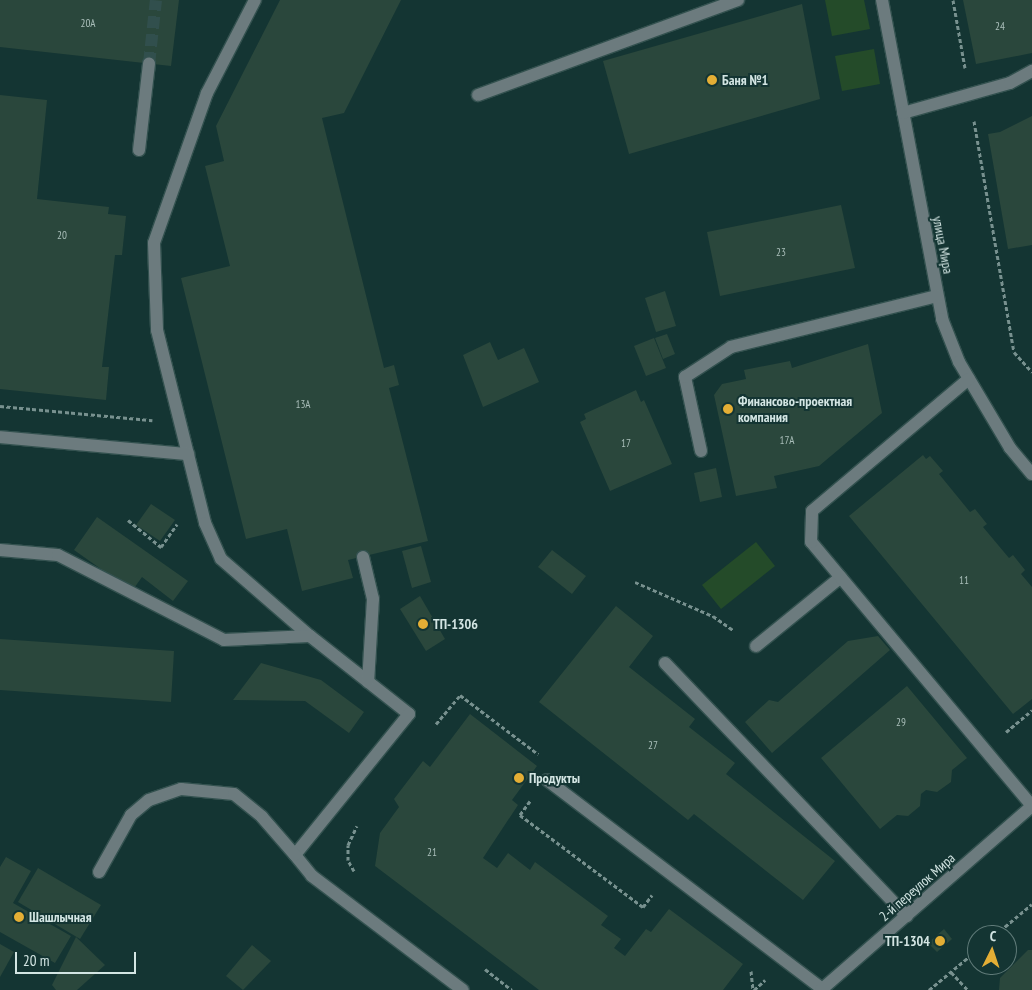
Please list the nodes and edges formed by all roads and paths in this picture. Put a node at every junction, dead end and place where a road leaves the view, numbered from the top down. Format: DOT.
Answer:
graph roads {
  1 [pos="255,0"];
  2 [pos="738,0"];
  3 [pos="882,0"];
  4 [pos="953,0"];
  5 [pos="149,64"];
  6 [pos="1032,71"];
  7 [pos="478,95"];
  8 [pos="970,95"];
  9 [pos="903,113"];
  10 [pos="139,150"];
  11 [pos="937,296"];
  12 [pos="1032,372"];
  13 [pos="969,379"];
  14 [pos="0,406"];
  15 [pos="180,423"];
  16 [pos="0,437"];
  17 [pos="701,451"];
  18 [pos="188,454"];
  19 [pos="1032,474"];
  20 [pos="128,520"];
  21 [pos="178,521"];
  22 [pos="0,550"];
  23 [pos="362,557"];
  24 [pos="841,576"];
  25 [pos="636,582"];
  26 [pos="310,636"];
  27 [pos="756,646"];
  28 [pos="665,663"];
  29 [pos="368,682"];
  30 [pos="1032,710"];
  31 [pos="436,725"];
  32 [pos="1008,730"];
  33 [pos="513,736"];
  34 [pos="546,780"];
  35 [pos="1032,806"];
  36 [pos="363,818"];
  37 [pos="295,856"];
  38 [pos="99,872"];
  39 [pos="355,873"];
  40 [pos="658,888"];
  41 [pos="1032,904"];
  42 [pos="907,916"];
  43 [pos="1007,925"];
  44 [pos="967,958"];
  45 [pos="750,965"];
  46 [pos="481,967"];
  47 [pos="951,972"];
  48 [pos="463,990"];
  49 [pos="512,990"];
  50 [pos="753,990"];
  51 [pos="822,990"];
  52 [pos="929,990"];
  53 [pos="968,990"];
  1 -- 15 [label="street"];
  2 -- 7 [label="street"];
  3 -- 9 [label="street, улица Мира"];
  4 -- 8 [label="path"];
  5 -- 10 [label="street"];
  6 -- 8 [label="street"];
  8 -- 9 [label="street"];
  8 -- 12 [label="path"];
  9 -- 11 [label="street, улица Мира"];
  11 -- 13 [label="street, улица Мира"];
  11 -- 17 [label="street"];
  13 -- 19 [label="street, улица Мира"];
  13 -- 24 [label="street"];
  14 -- 15 [label="path"];
  15 -- 18 [label="street"];
  16 -- 18 [label="street"];
  18 -- 26 [label="street"];
  20 -- 21 [label="path"];
  22 -- 26 [label="street"];
  23 -- 29 [label="street"];
  24 -- 27 [label="street"];
  24 -- 35 [label="street"];
  25 -- 27 [label="path"];
  26 -- 29 [label="street"];
  28 -- 42 [label="street"];
  29 -- 37 [label="street"];
  30 -- 32 [label="path"];
  31 -- 33 [label="path"];
  34 -- 40 [label="path"];
  34 -- 51 [label="street"];
  35 -- 42 [label="street, 2-й переулок Мира"];
  36 -- 39 [label="path"];
  37 -- 38 [label="street"];
  37 -- 48 [label="street"];
  41 -- 43 [label="path"];
  42 -- 51 [label="street, 2-й переулок Мира"];
  44 -- 47 [label="path"];
  45 -- 50 [label="path"];
  46 -- 49 [label="path"];
  47 -- 52 [label="path"];
  47 -- 53 [label="path"];
}
